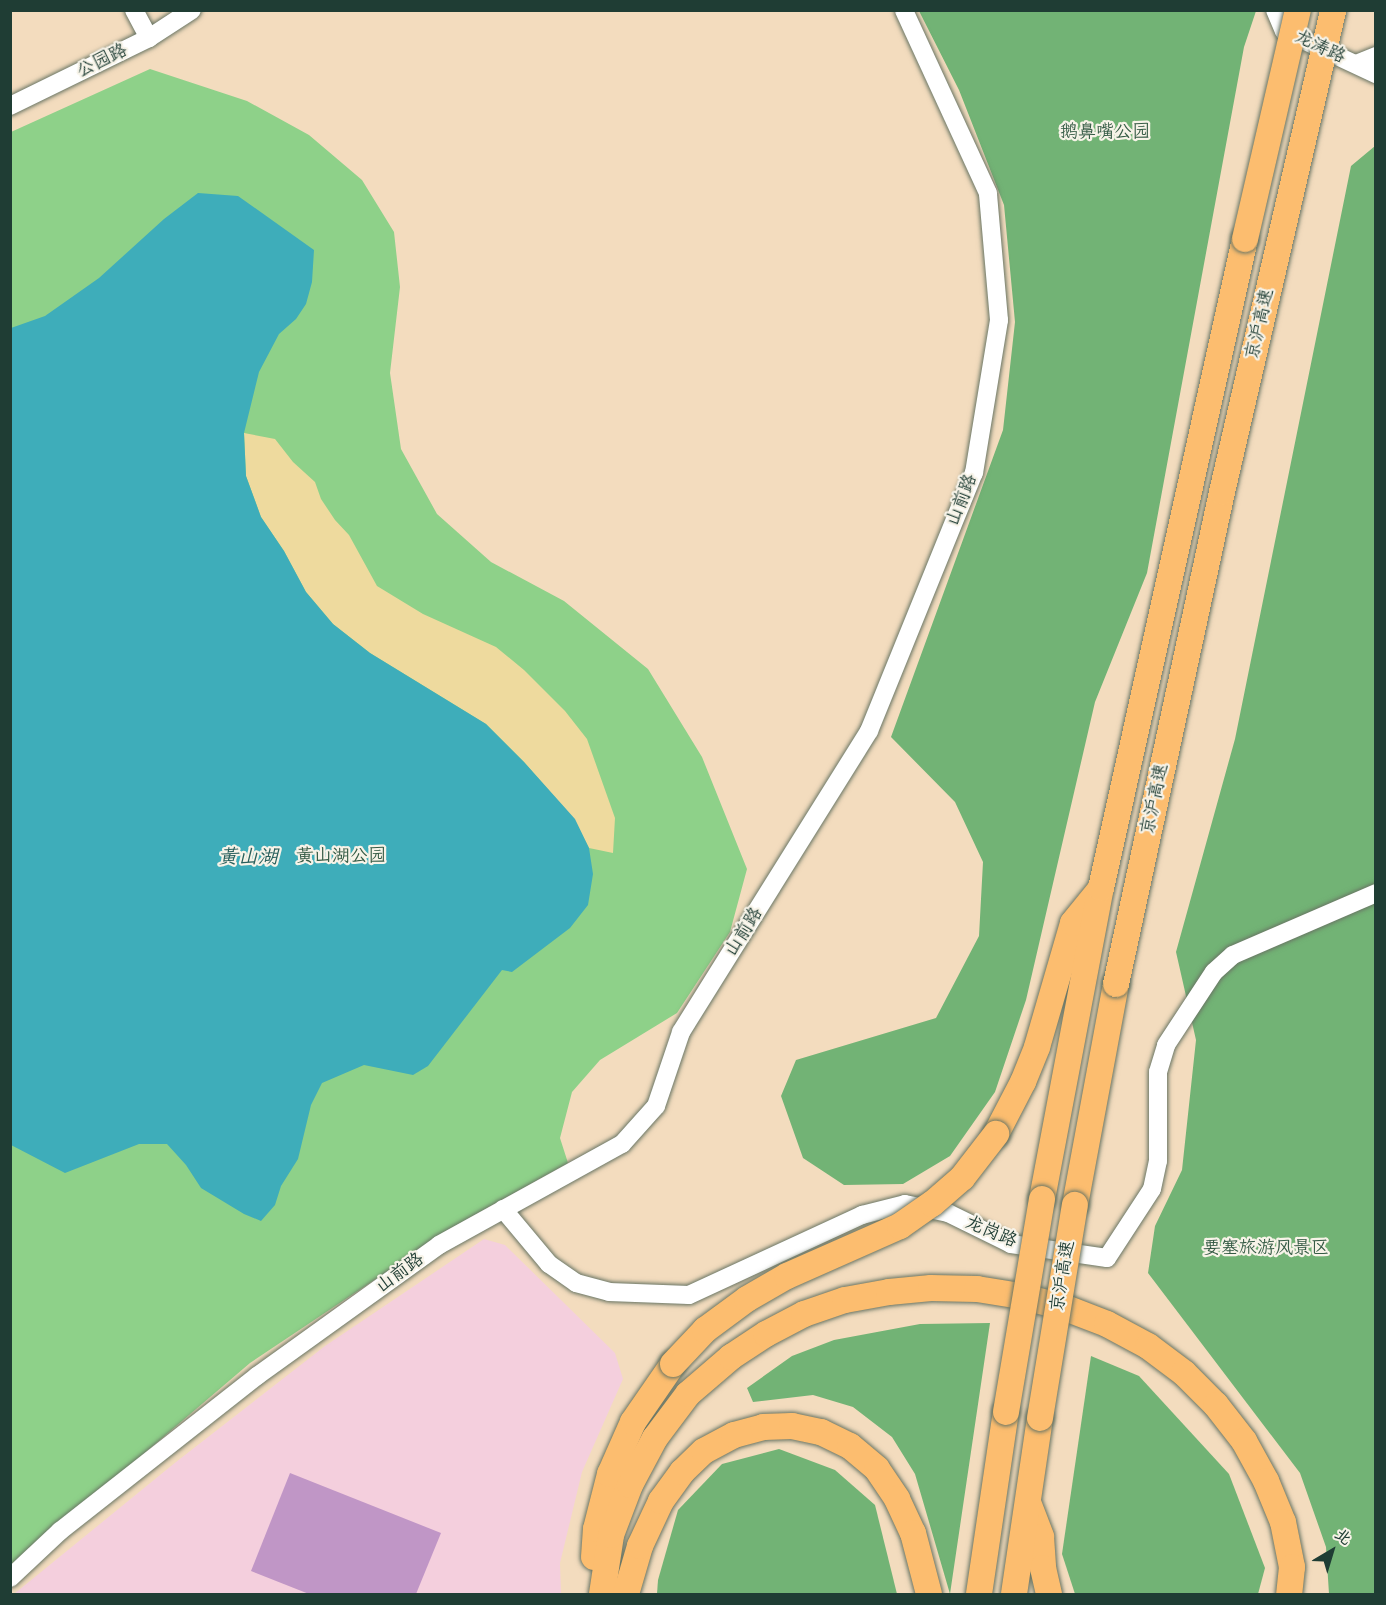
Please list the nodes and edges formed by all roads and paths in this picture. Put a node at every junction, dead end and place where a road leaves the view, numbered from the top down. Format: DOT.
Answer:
graph roads {
  1 [pos="134,10"];
  2 [pos="192,10"];
  3 [pos="904,10"];
  4 [pos="1275,10"];
  5 [pos="1298,10"];
  6 [pos="1333,10"];
  7 [pos="149,38"];
  8 [pos="1376,56"];
  9 [pos="1356,64"];
  10 [pos="1376,74"];
  11 [pos="10,106"];
  12 [pos="1376,893"];
  13 [pos="1067,995"];
  14 [pos="503,1209"];
  15 [pos="690,1403"];
  16 [pos="1028,1501"];
  17 [pos="10,1578"];
  18 [pos="593,1594"];
  19 [pos="602,1594"];
  20 [pos="615,1594"];
  21 [pos="626,1594"];
  22 [pos="929,1594"];
  23 [pos="979,1594"];
  24 [pos="1014,1594"];
  25 [pos="1049,1594"];
  26 [pos="1276,1594"];
  27 [pos="1289,1594"];
  1 -- 7 [label="street"];
  2 -- 7 [label="street, 公园路"];
  3 -- 14 [label="street, 山前路"];
  4 -- 9 [label="street, 龙涛路"];
  5 -- 13 [label="highway, 京沪高速, bridge"];
  6 -- 16 [label="highway, 京沪高速, bridge"];
  7 -- 11 [label="street, 公园路"];
  8 -- 9 [label="street"];
  9 -- 10 [label="street, 龙涛路"];
  12 -- 14 [label="street, 龙岗路"];
  13 -- 18 [label="highway, bridge"];
  13 -- 23 [label="highway, 京沪高速, bridge"];
  14 -- 17 [label="street, 山前路"];
  15 -- 19 [label="highway"];
  15 -- 20 [label="highway"];
  15 -- 26 [label="highway, bridge"];
  15 -- 27 [label="highway, bridge"];
  16 -- 24 [label="highway, 京沪高速"];
  16 -- 25 [label="highway"];
  21 -- 22 [label="highway"];
}
